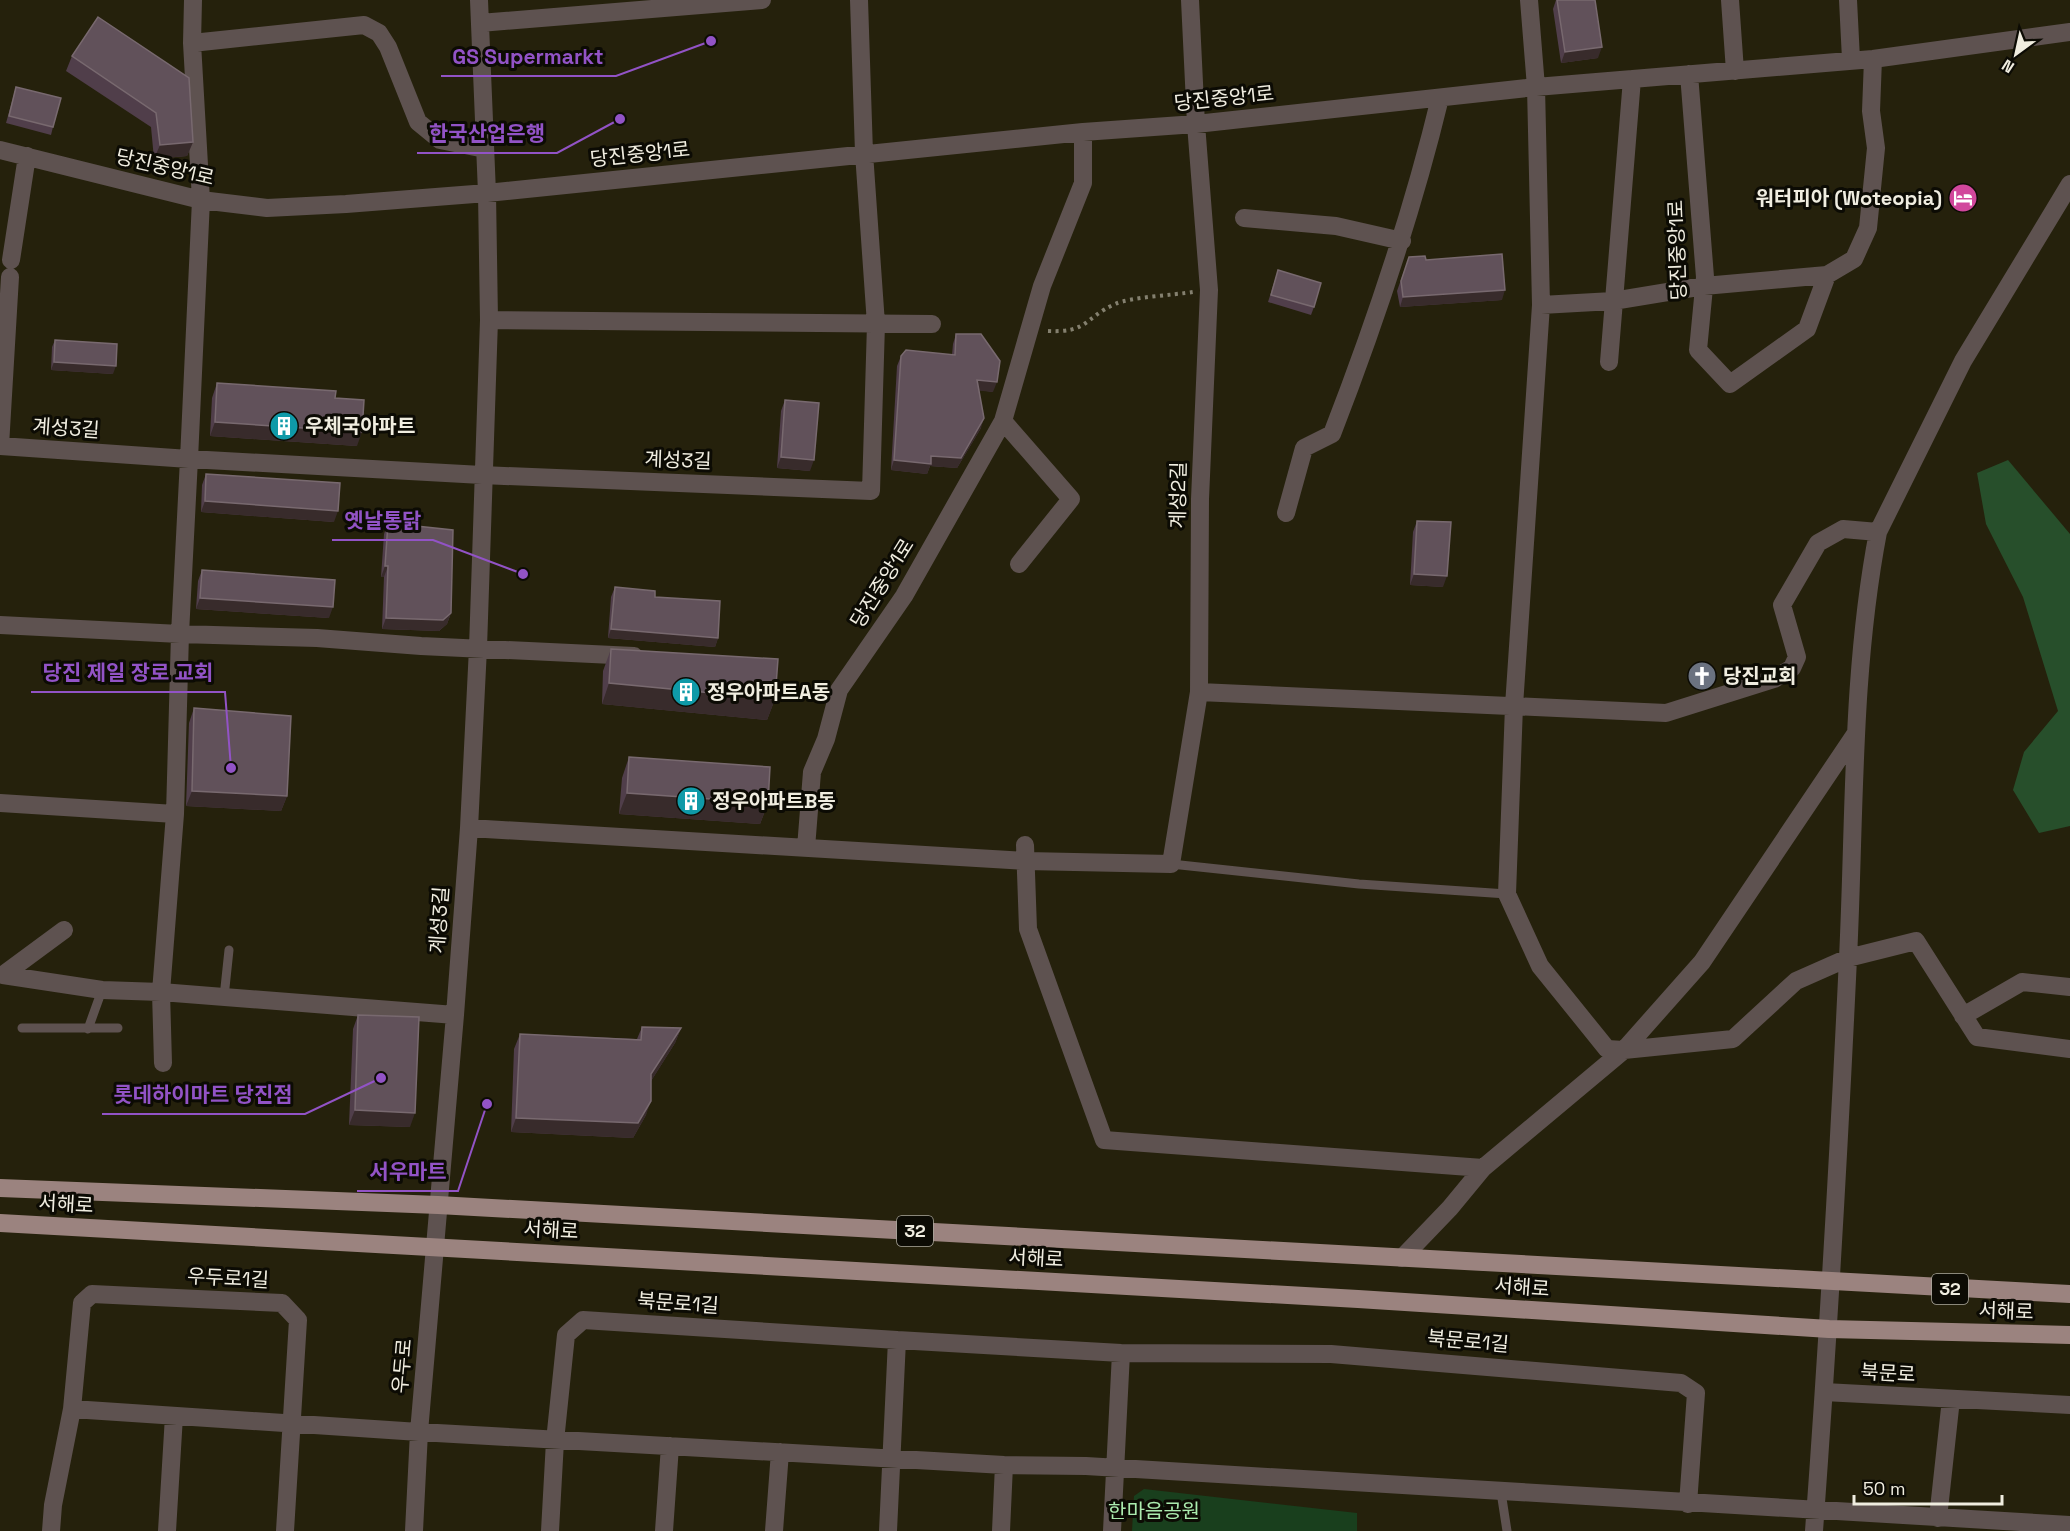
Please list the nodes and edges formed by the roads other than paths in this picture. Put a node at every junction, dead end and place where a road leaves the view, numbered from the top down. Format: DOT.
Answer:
graph roads {
  1 [pos="193,0"];
  2 [pos="479,0"];
  3 [pos="762,0"];
  4 [pos="859,0"];
  5 [pos="1190,0"];
  6 [pos="1529,0"];
  7 [pos="1730,0"];
  8 [pos="1848,0"];
  9 [pos="480,23"];
  10 [pos="2070,32"];
  11 [pos="192,43"];
  12 [pos="1851,58"];
  13 [pos="1873,59"];
  14 [pos="1735,71"];
  15 [pos="1689,74"];
  16 [pos="1632,79"];
  17 [pos="1536,87"];
  18 [pos="1440,98"];
  19 [pos="1196,124"];
  20 [pos="1083,132"];
  21 [pos="486,149"];
  22 [pos="0,150"];
  23 [pos="864,153"];
  24 [pos="27,156"];
  25 [pos="2070,184"];
  26 [pos="488,193"];
  27 [pos="201,200"];
  28 [pos="1244,218"];
  29 [pos="1402,241"];
  30 [pos="1827,276"];
  31 [pos="1704,286"];
  32 [pos="1613,301"];
  33 [pos="1540,305"];
  34 [pos="489,320"];
  35 [pos="876,324"];
  36 [pos="932,324"];
  37 [pos="1609,362"];
  38 [pos="1003,421"];
  39 [pos="189,459"];
  40 [pos="482,475"];
  41 [pos="1286,513"];
  42 [pos="1878,532"];
  43 [pos="1019,564"];
  44 [pos="0,625"];
  45 [pos="180,634"];
  46 [pos="478,648"];
  47 [pos="655,657"];
  48 [pos="1199,692"];
  49 [pos="1514,706"];
  50 [pos="1856,733"];
  51 [pos="0,803"];
  52 [pos="175,814"];
  53 [pos="469,828"];
  54 [pos="806,848"];
  55 [pos="1025,853"];
  56 [pos="1171,864"];
  57 [pos="1507,894"];
  58 [pos="64,930"];
  59 [pos="229,950"];
  60 [pos="1848,958"];
  61 [pos="2,975"];
  62 [pos="2070,987"];
  63 [pos="102,990"];
  64 [pos="160,992"];
  65 [pos="224,997"];
  66 [pos="455,1015"];
  67 [pos="1963,1016"];
  68 [pos="22,1028"];
  69 [pos="118,1028"];
  70 [pos="88,1029"];
  71 [pos="2070,1049"];
  72 [pos="1624,1050"];
  73 [pos="163,1063"];
  74 [pos="1483,1168"];
  75 [pos="0,1188"];
  76 [pos="438,1204"];
  77 [pos="0,1222"];
  78 [pos="435,1246"];
  79 [pos="1402,1258"];
  80 [pos="1830,1283"];
  81 [pos="2070,1294"];
  82 [pos="1829,1329"];
  83 [pos="2070,1335"];
  84 [pos="897,1340"];
  85 [pos="1121,1353"];
  86 [pos="1824,1392"];
  87 [pos="1952,1399"];
  88 [pos="2070,1405"];
  89 [pos="72,1409"];
  90 [pos="174,1416"];
  91 [pos="291,1424"];
  92 [pos="419,1432"];
  93 [pos="555,1439"];
  94 [pos="670,1446"];
  95 [pos="780,1452"];
  96 [pos="894,1458"];
  97 [pos="1004,1465"];
  98 [pos="1116,1468"];
  99 [pos="1501,1492"];
  100 [pos="1688,1504"];
  101 [pos="1816,1511"];
  102 [pos="1938,1518"];
  103 [pos="2070,1525"];
  104 [pos="51,1531"];
  105 [pos="167,1531"];
  106 [pos="285,1531"];
  107 [pos="414,1531"];
  108 [pos="550,1531"];
  109 [pos="664,1531"];
  110 [pos="774,1531"];
  111 [pos="888,1531"];
  112 [pos="1000,1531"];
  113 [pos="1112,1531"];
  114 [pos="1507,1531"];
  115 [pos="1814,1531"];
  1 -- 11 [label="street"];
  2 -- 9 [label="street, 계성3길"];
  3 -- 9 [label="street"];
  4 -- 23 [label="street"];
  5 -- 19 [label="street, 계성2길"];
  6 -- 17 [label="street"];
  7 -- 14 [label="street"];
  8 -- 12 [label="street"];
  9 -- 21 [label="street, 계성3길"];
  10 -- 13 [label="street, 당진중앙1로"];
  11 -- 21 [label="street"];
  11 -- 27 [label="street"];
  12 -- 13 [label="street, 당진중앙1로"];
  12 -- 14 [label="street, 당진중앙1로"];
  13 -- 30 [label="street"];
  14 -- 15 [label="street, 당진중앙1로"];
  15 -- 16 [label="street, 당진중앙1로"];
  15 -- 31 [label="street, 당진중앙1로"];
  16 -- 17 [label="street, 당진중앙1로"];
  16 -- 32 [label="street"];
  17 -- 18 [label="street, 당진중앙1로"];
  17 -- 33 [label="street"];
  18 -- 19 [label="street, 당진중앙1로"];
  18 -- 29 [label="street"];
  19 -- 20 [label="street, 당진중앙1로"];
  19 -- 48 [label="street, 계성2길"];
  20 -- 23 [label="street, 당진중앙1로"];
  20 -- 38 [label="street, 당진중앙1로"];
  21 -- 26 [label="street, 계성3길"];
  22 -- 24 [label="street, 당진중앙1로"];
  23 -- 26 [label="street, 당진중앙1로"];
  23 -- 35 [label="street"];
  24 -- 27 [label="street, 당진중앙1로"];
  24 -- 39 [label="street, 계성3길"];
  25 -- 42 [label="street"];
  26 -- 27 [label="street, 당진중앙1로"];
  26 -- 34 [label="street, 계성3길"];
  27 -- 39 [label="street"];
  28 -- 29 [label="street"];
  29 -- 41 [label="street"];
  30 -- 31 [label="street"];
  30 -- 31 [label="street, 당진중앙1로"];
  31 -- 32 [label="street"];
  32 -- 33 [label="street"];
  32 -- 37 [label="street"];
  33 -- 49 [label="street"];
  34 -- 35 [label="street"];
  34 -- 40 [label="street, 계성3길"];
  35 -- 36 [label="street"];
  35 -- 40 [label="street, 계성3길"];
  38 -- 43 [label="street"];
  38 -- 54 [label="street, 당진중앙1로"];
  39 -- 40 [label="street, 계성3길"];
  39 -- 45 [label="street"];
  40 -- 46 [label="street, 계성3길"];
  42 -- 49 [label="street"];
  42 -- 50 [label="street"];
  44 -- 45 [label="street"];
  45 -- 46 [label="street"];
  45 -- 52 [label="street"];
  46 -- 47 [label="street"];
  46 -- 53 [label="street, 계성3길"];
  48 -- 49 [label="street"];
  48 -- 56 [label="street, 계성2길"];
  49 -- 57 [label="street"];
  50 -- 60 [label="street"];
  50 -- 72 [label="street"];
  51 -- 52 [label="street"];
  52 -- 64 [label="street"];
  53 -- 54 [label="street"];
  53 -- 66 [label="street, 계성3길"];
  54 -- 55 [label="street"];
  55 -- 56 [label="street"];
  55 -- 74 [label="street"];
  56 -- 57 [label="lane"];
  57 -- 72 [label="street"];
  58 -- 61 [label="street"];
  59 -- 65 [label="lane"];
  60 -- 67 [label="street"];
  60 -- 72 [label="street"];
  60 -- 80 [label="street"];
  61 -- 63 [label="street"];
  62 -- 67 [label="street"];
  63 -- 64 [label="street"];
  63 -- 70 [label="lane"];
  64 -- 65 [label="street"];
  64 -- 73 [label="street"];
  65 -- 66 [label="street"];
  66 -- 76 [label="street, 계성3길"];
  67 -- 71 [label="street"];
  68 -- 70 [label="lane"];
  69 -- 70 [label="lane"];
  72 -- 74 [label="street"];
  74 -- 79 [label="street"];
  75 -- 76 [label="main road, 서해로 / 32"];
  76 -- 78 [label="street, 우두로"];
  76 -- 79 [label="main road, 서해로 / 32"];
  77 -- 78 [label="main road, 서해로"];
  78 -- 82 [label="main road, 서해로"];
  78 -- 92 [label="street, 우두로"];
  79 -- 80 [label="main road, 서해로 / 32"];
  80 -- 81 [label="main road, 서해로 / 32"];
  80 -- 82 [label="street"];
  82 -- 83 [label="main road, 서해로"];
  82 -- 86 [label="street"];
  84 -- 85 [label="street, 북문로1길"];
  84 -- 93 [label="street, 북문로1길"];
  84 -- 96 [label="street"];
  85 -- 98 [label="street"];
  85 -- 100 [label="street, 북문로1길"];
  86 -- 87 [label="street, 북문로"];
  86 -- 101 [label="street"];
  87 -- 88 [label="street, 북문로"];
  87 -- 102 [label="street"];
  89 -- 90 [label="street"];
  89 -- 91 [label="street, 우두로1길"];
  89 -- 104 [label="street"];
  90 -- 91 [label="street"];
  90 -- 105 [label="street"];
  91 -- 92 [label="street"];
  91 -- 106 [label="street, 우두로1길"];
  92 -- 93 [label="street"];
  92 -- 107 [label="street, 우두로"];
  93 -- 94 [label="street"];
  93 -- 108 [label="street, 북문로1길"];
  94 -- 95 [label="street"];
  94 -- 109 [label="street"];
  95 -- 96 [label="street"];
  95 -- 110 [label="street"];
  96 -- 97 [label="street"];
  96 -- 111 [label="street"];
  97 -- 98 [label="street"];
  97 -- 112 [label="street"];
  98 -- 99 [label="street"];
  98 -- 113 [label="street"];
  99 -- 100 [label="street"];
  99 -- 114 [label="lane"];
  100 -- 101 [label="street"];
  101 -- 102 [label="street"];
  101 -- 115 [label="street"];
  102 -- 103 [label="street"];
}
